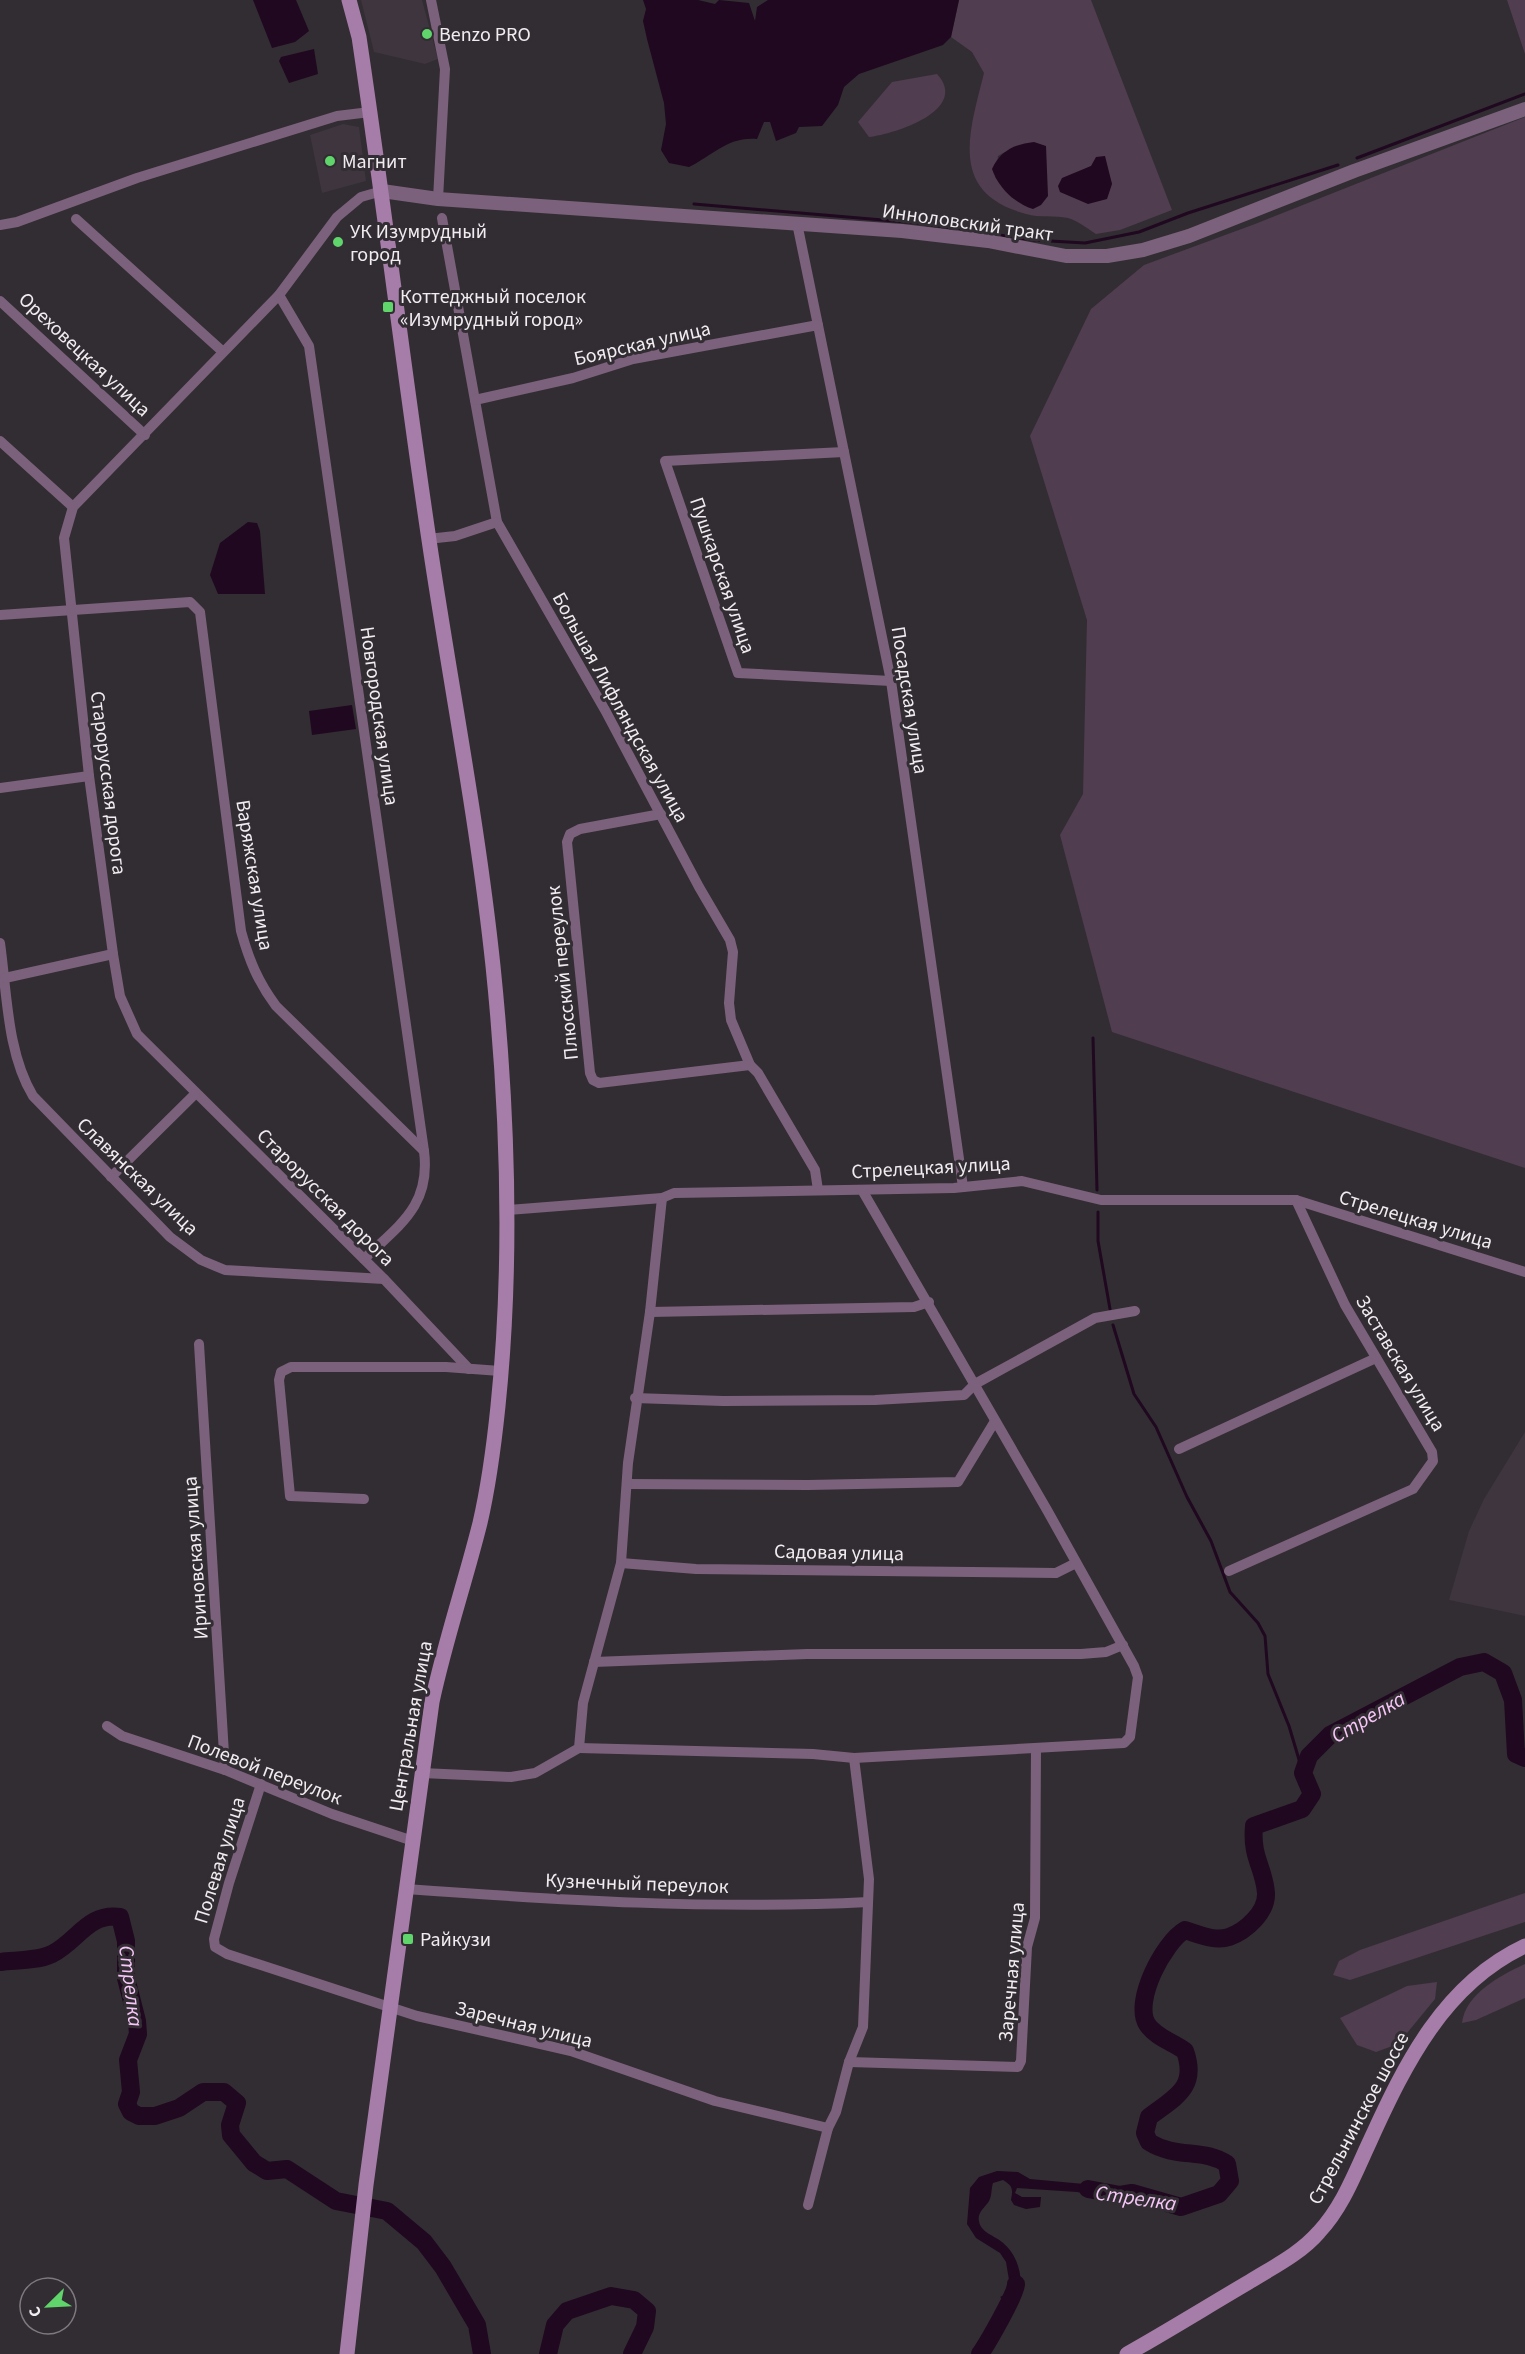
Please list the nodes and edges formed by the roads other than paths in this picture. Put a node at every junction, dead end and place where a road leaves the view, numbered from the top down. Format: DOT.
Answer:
graph roads {
  1 [pos="349,0"];
  2 [pos="431,0"];
  3 [pos="1525,109"];
  4 [pos="370,112"];
  5 [pos="382,191"];
  6 [pos="438,199"];
  7 [pos="76,219"];
  8 [pos="442,219"];
  9 [pos="797,223"];
  10 [pos="0,225"];
  11 [pos="279,295"];
  12 [pos="0,301"];
  13 [pos="818,325"];
  14 [pos="222,351"];
  15 [pos="475,400"];
  16 [pos="145,435"];
  17 [pos="0,441"];
  18 [pos="844,452"];
  19 [pos="73,507"];
  20 [pos="497,522"];
  21 [pos="429,539"];
  22 [pos="70,610"];
  23 [pos="0,615"];
  24 [pos="891,681"];
  25 [pos="89,776"];
  26 [pos="0,788"];
  27 [pos="661,814"];
  28 [pos="0,943"];
  29 [pos="112,954"];
  30 [pos="5,978"];
  31 [pos="750,1065"];
  32 [pos="195,1094"];
  33 [pos="424,1151"];
  34 [pos="111,1176"];
  35 [pos="963,1187"];
  36 [pos="819,1190"];
  37 [pos="862,1190"];
  38 [pos="662,1198"];
  39 [pos="1296,1200"];
  40 [pos="508,1210"];
  41 [pos="364,1259"];
  42 [pos="1525,1272"];
  43 [pos="384,1279"];
  44 [pos="929,1302"];
  45 [pos="1135,1311"];
  46 [pos="650,1312"];
  47 [pos="199,1344"];
  48 [pos="1376,1358"];
  49 [pos="469,1369"];
  50 [pos="500,1371"];
  51 [pos="975,1384"];
  52 [pos="635,1398"];
  53 [pos="995,1421"];
  54 [pos="1179,1449"];
  55 [pos="627,1484"];
  56 [pos="364,1499"];
  57 [pos="621,1563"];
  58 [pos="1076,1563"];
  59 [pos="1229,1571"];
  60 [pos="1123,1645"];
  61 [pos="594,1662"];
  62 [pos="107,1726"];
  63 [pos="579,1748"];
  64 [pos="1036,1748"];
  65 [pos="854,1758"];
  66 [pos="225,1770"];
  67 [pos="422,1773"];
  68 [pos="261,1784"];
  69 [pos="413,1841"];
  70 [pos="406,1888"];
  71 [pos="868,1902"];
  72 [pos="1525,1946"];
  73 [pos="215,1947"];
  74 [pos="390,2008"];
  75 [pos="850,2060"];
  76 [pos="827,2130"];
  77 [pos="808,2205"];
  78 [pos="346,2354"];
  79 [pos="1127,2354"];
  1 -- 4 [label="main road, Центральная улица"];
  2 -- 6 [label="street"];
  3 -- 9 [label="street, Инноловский тракт"];
  4 -- 5 [label="main road, Центральная улица"];
  4 -- 10 [label="street"];
  5 -- 6 [label="street, Инноловский тракт"];
  5 -- 11 [label="street, Старорусская дорога"];
  5 -- 21 [label="main road, Центральная улица"];
  6 -- 9 [label="street, Инноловский тракт"];
  7 -- 14 [label="street"];
  8 -- 15 [label="street, Большая Лифляндская улица"];
  9 -- 13 [label="street, Посадская улица"];
  11 -- 14 [label="street, Старорусская дорога"];
  11 -- 33 [label="street, Новгородская улица"];
  12 -- 16 [label="street, Ореховецкая улица"];
  13 -- 15 [label="street, Боярская улица"];
  13 -- 18 [label="street, Посадская улица"];
  14 -- 16 [label="street, Старорусская дорога"];
  15 -- 20 [label="street, Большая Лифляндская улица"];
  16 -- 19 [label="street, Старорусская дорога"];
  17 -- 19 [label="street"];
  18 -- 24 [label="street, Посадская улица"];
  18 -- 24 [label="street, Пушкарская улица"];
  19 -- 22 [label="street, Старорусская дорога"];
  20 -- 21 [label="street"];
  20 -- 27 [label="street, Большая Лифляндская улица"];
  21 -- 40 [label="main road, Центральная улица"];
  22 -- 23 [label="street"];
  22 -- 25 [label="street, Старорусская дорога"];
  22 -- 33 [label="street, Варяжская улица"];
  24 -- 35 [label="street, Посадская улица"];
  25 -- 26 [label="street"];
  25 -- 29 [label="street, Старорусская дорога"];
  27 -- 31 [label="street, Большая Лифляндская улица"];
  27 -- 31 [label="street, Плюсский переулок"];
  28 -- 30 [label="street, Славянская улица"];
  29 -- 30 [label="street"];
  29 -- 32 [label="street, Старорусская дорога"];
  30 -- 34 [label="street, Славянская улица"];
  31 -- 36 [label="street, Большая Лифляндская улица"];
  32 -- 34 [label="street"];
  32 -- 41 [label="street, Старорусская дорога"];
  33 -- 41 [label="street"];
  34 -- 43 [label="street, Славянская улица"];
  35 -- 37 [label="street, Стрелецкая улица"];
  35 -- 39 [label="street, Стрелецкая улица"];
  36 -- 37 [label="street, Стрелецкая улица"];
  36 -- 38 [label="street, Стрелецкая улица"];
  37 -- 44 [label="street"];
  38 -- 40 [label="street, Стрелецкая улица"];
  38 -- 46 [label="street"];
  39 -- 42 [label="street, Стрелецкая улица"];
  39 -- 48 [label="street, Заставская улица"];
  40 -- 50 [label="main road, Центральная улица"];
  41 -- 43 [label="street, Старорусская дорога"];
  43 -- 49 [label="street, Старорусская дорога"];
  44 -- 46 [label="street"];
  44 -- 51 [label="street"];
  45 -- 51 [label="street"];
  46 -- 52 [label="street"];
  47 -- 66 [label="street, Ириновская улица"];
  48 -- 54 [label="street"];
  48 -- 59 [label="street, Заставская улица"];
  49 -- 50 [label="street"];
  49 -- 56 [label="street"];
  50 -- 67 [label="main road, Центральная улица"];
  51 -- 52 [label="street"];
  51 -- 53 [label="street"];
  52 -- 55 [label="street"];
  53 -- 55 [label="street"];
  53 -- 58 [label="street"];
  55 -- 57 [label="street"];
  57 -- 58 [label="street, Садовая улица"];
  57 -- 61 [label="street"];
  58 -- 60 [label="street"];
  60 -- 61 [label="street"];
  60 -- 64 [label="street"];
  61 -- 63 [label="street"];
  62 -- 66 [label="street, Полевой переулок"];
  63 -- 65 [label="street"];
  63 -- 67 [label="street"];
  64 -- 65 [label="street"];
  64 -- 75 [label="street, Заречная улица"];
  65 -- 71 [label="street"];
  66 -- 68 [label="street, Полевой переулок"];
  67 -- 69 [label="main road, Центральная улица"];
  68 -- 69 [label="street, Полевой переулок"];
  68 -- 73 [label="street, Полевая улица"];
  69 -- 70 [label="main road, Центральная улица"];
  70 -- 71 [label="street, Кузнечный переулок"];
  70 -- 74 [label="main road, Центральная улица"];
  71 -- 75 [label="street"];
  72 -- 79 [label="main road, Стрельнинское шоссе"];
  73 -- 74 [label="street, Заречная улица"];
  74 -- 76 [label="street, Заречная улица"];
  74 -- 78 [label="main road, Центральная улица"];
  75 -- 76 [label="street"];
  76 -- 77 [label="street"];
}
